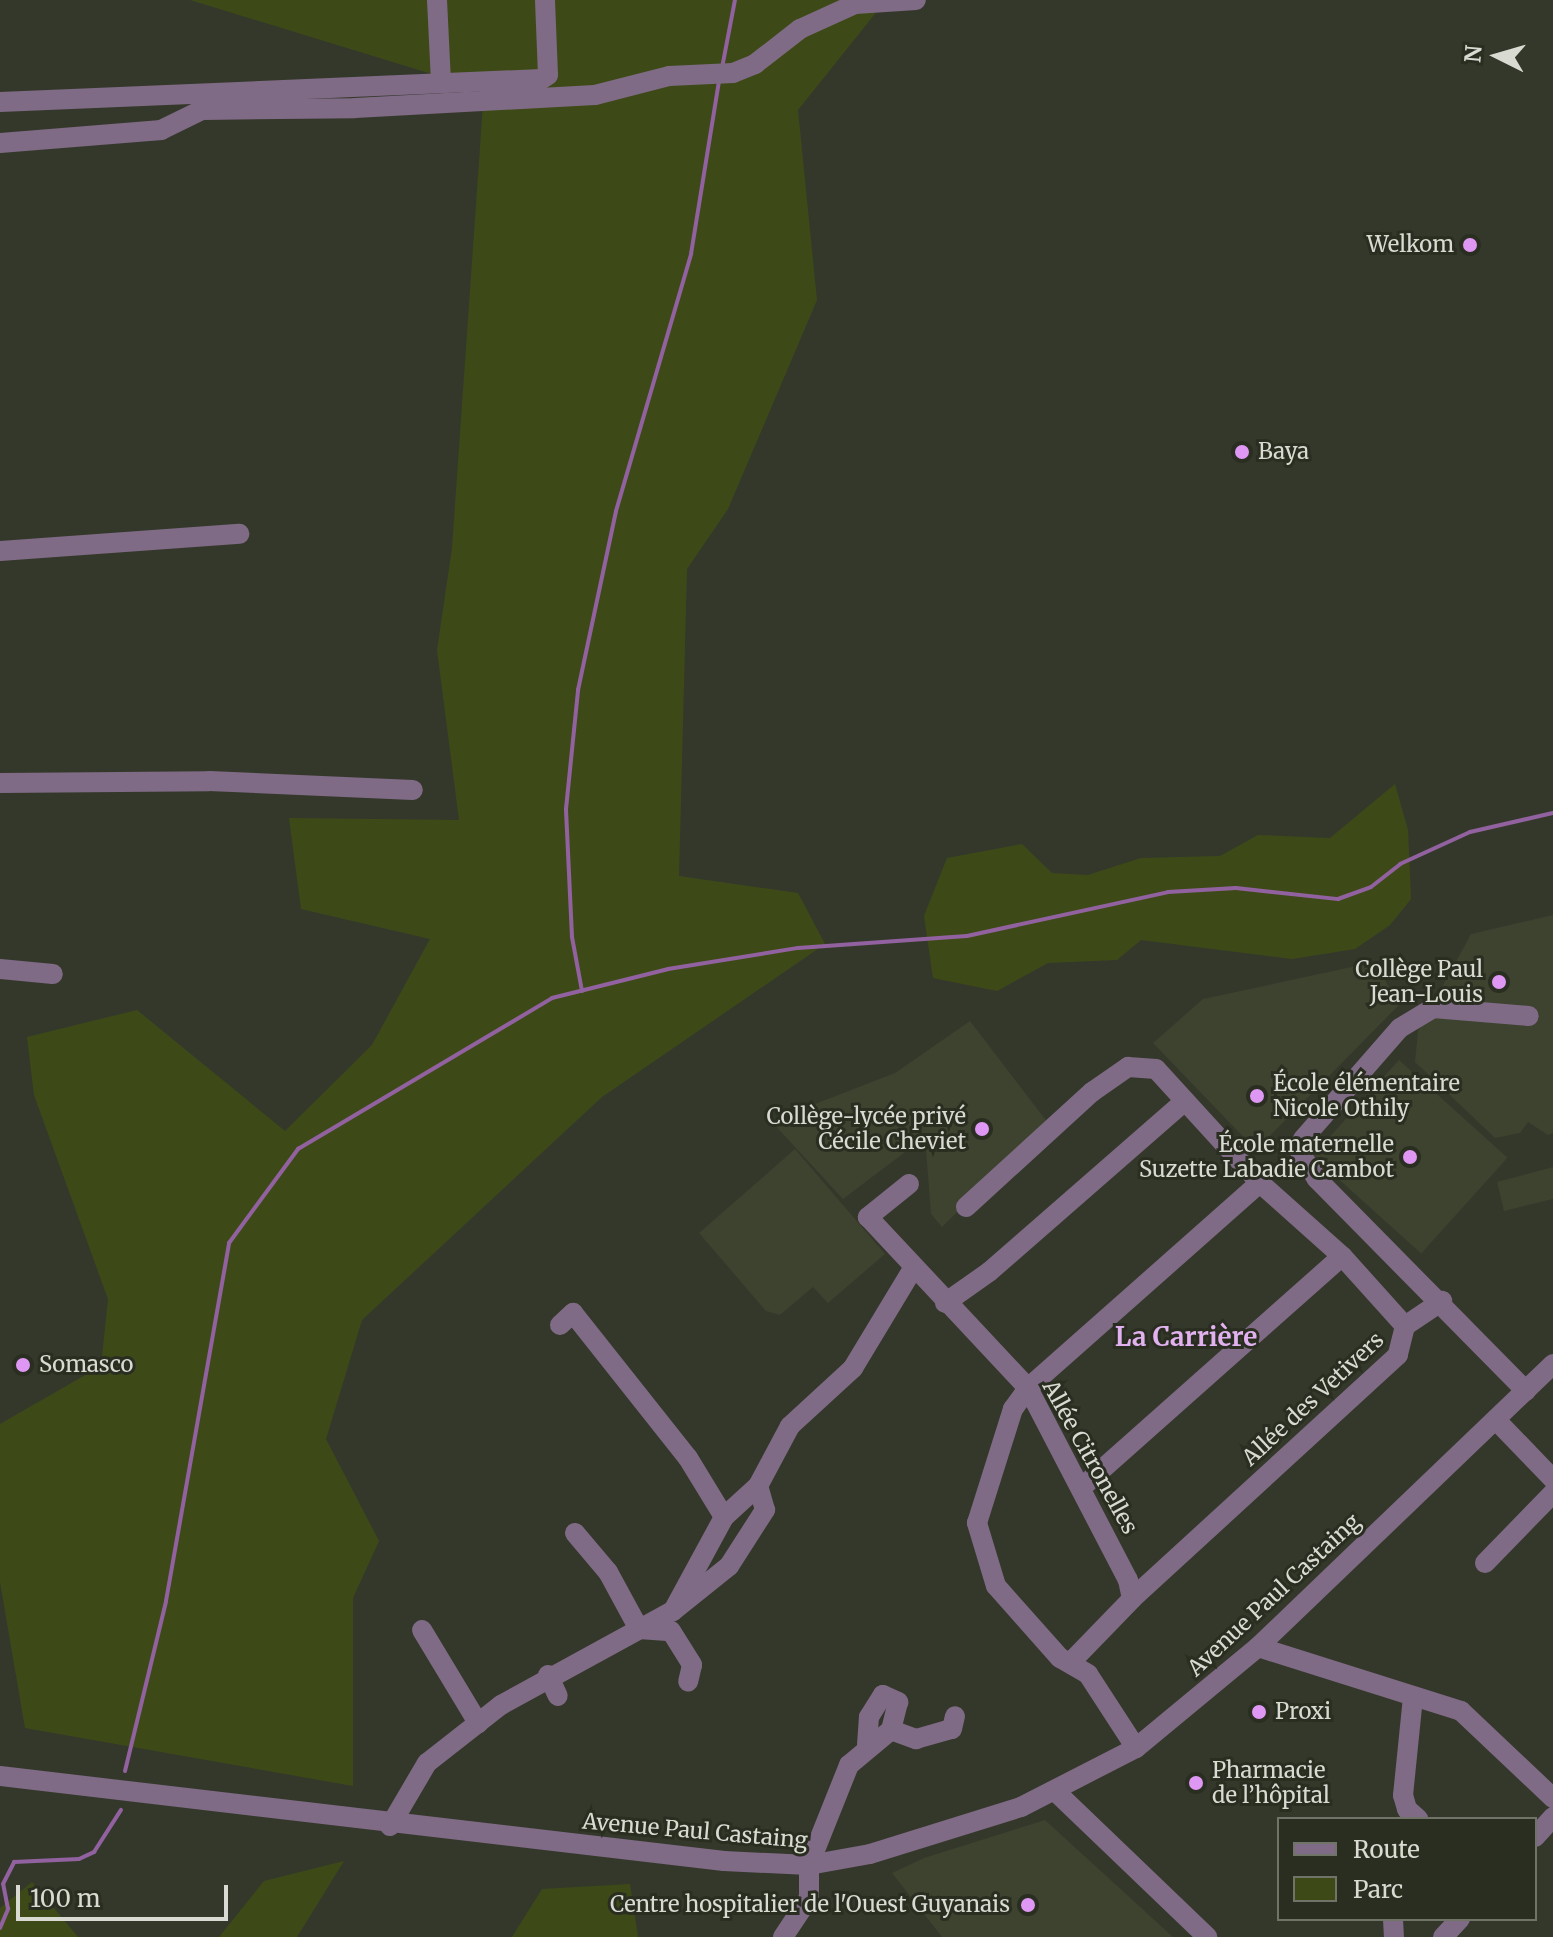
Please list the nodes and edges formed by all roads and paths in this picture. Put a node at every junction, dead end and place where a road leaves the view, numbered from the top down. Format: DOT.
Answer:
graph roads {
  1 [pos="437,0"];
  2 [pos="545,0"];
  3 [pos="916,0"];
  4 [pos="441,83"];
  5 [pos="0,102"];
  6 [pos="0,143"];
  7 [pos="239,534"];
  8 [pos="0,551"];
  9 [pos="0,783"];
  10 [pos="413,790"];
  11 [pos="0,969"];
  12 [pos="53,974"];
  13 [pos="1529,1016"];
  14 [pos="1185,1101"];
  15 [pos="1260,1183"];
  16 [pos="909,1184"];
  17 [pos="966,1207"];
  18 [pos="1342,1256"];
  19 [pos="914,1267"];
  20 [pos="1442,1301"];
  21 [pos="945,1303"];
  22 [pos="560,1325"];
  23 [pos="1405,1326"];
  24 [pos="1553,1364"];
  25 [pos="1028,1388"];
  26 [pos="1526,1391"];
  27 [pos="1496,1420"];
  28 [pos="1553,1479"];
  29 [pos="758,1486"];
  30 [pos="1081,1488"];
  31 [pos="1553,1493"];
  32 [pos="724,1517"];
  33 [pos="575,1533"];
  34 [pos="1485,1563"];
  35 [pos="1132,1599"];
  36 [pos="673,1611"];
  37 [pos="639,1629"];
  38 [pos="422,1630"];
  39 [pos="1258,1647"];
  40 [pos="1072,1661"];
  41 [pos="548,1675"];
  42 [pos="688,1682"];
  43 [pos="558,1696"];
  44 [pos="1413,1697"];
  45 [pos="955,1716"];
  46 [pos="478,1723"];
  47 [pos="891,1730"];
  48 [pos="867,1745"];
  49 [pos="1136,1748"];
  50 [pos="0,1776"];
  51 [pos="1055,1791"];
  52 [pos="1553,1798"];
  53 [pos="1416,1817"];
  54 [pos="1553,1817"];
  55 [pos="390,1826"];
  56 [pos="1537,1835"];
  57 [pos="809,1865"];
  58 [pos="1458,1921"];
  59 [pos="783,1937"];
  60 [pos="1207,1937"];
  61 [pos="1443,1937"];
  1 -- 4 [label="street"];
  2 -- 4 [label="street"];
  3 -- 6 [label="street"];
  4 -- 5 [label="street"];
  7 -- 8 [label="street"];
  9 -- 10 [label="street"];
  11 -- 12 [label="street"];
  13 -- 20 [label="street"];
  14 -- 15 [label="street, Allée des Vetivers"];
  14 -- 17 [label="street, Allée des Vetivers"];
  14 -- 21 [label="street"];
  15 -- 18 [label="street, Allée des Vetivers"];
  15 -- 25 [label="street"];
  16 -- 19 [label="street, Allée Citronelles"];
  18 -- 23 [label="street, Allée des Vetivers"];
  18 -- 30 [label="street"];
  19 -- 21 [label="street, Allée Citronelles"];
  19 -- 29 [label="street"];
  20 -- 23 [label="street"];
  20 -- 26 [label="street"];
  21 -- 25 [label="street, Allée Citronelles"];
  22 -- 32 [label="street"];
  23 -- 35 [label="street, Allée des Vetivers"];
  24 -- 26 [label="street, Avenue Paul Castaing"];
  25 -- 30 [label="street, Allée Citronelles"];
  25 -- 40 [label="street"];
  26 -- 27 [label="street, Avenue Paul Castaing"];
  27 -- 28 [label="street"];
  27 -- 39 [label="street, Avenue Paul Castaing"];
  29 -- 32 [label="street"];
  29 -- 36 [label="street"];
  30 -- 35 [label="street, Allée Citronelles"];
  31 -- 34 [label="street"];
  32 -- 36 [label="street"];
  33 -- 37 [label="street"];
  35 -- 40 [label="street"];
  36 -- 37 [label="street"];
  37 -- 41 [label="street"];
  37 -- 42 [label="street"];
  38 -- 46 [label="street"];
  39 -- 44 [label="street"];
  39 -- 49 [label="street, Avenue Paul Castaing"];
  40 -- 49 [label="street"];
  41 -- 43 [label="street"];
  41 -- 46 [label="street"];
  44 -- 52 [label="street"];
  44 -- 53 [label="street"];
  45 -- 47 [label="street"];
  46 -- 55 [label="street"];
  47 -- 48 [label="street"];
  47 -- 48 [label="street"];
  48 -- 57 [label="street"];
  49 -- 51 [label="street, Avenue Paul Castaing"];
  50 -- 55 [label="street, Avenue Paul Castaing"];
  51 -- 57 [label="street, Avenue Paul Castaing"];
  51 -- 60 [label="street"];
  54 -- 56 [label="street"];
  55 -- 57 [label="street, Avenue Paul Castaing"];
  57 -- 59 [label="street"];
  58 -- 61 [label="street"];
}
